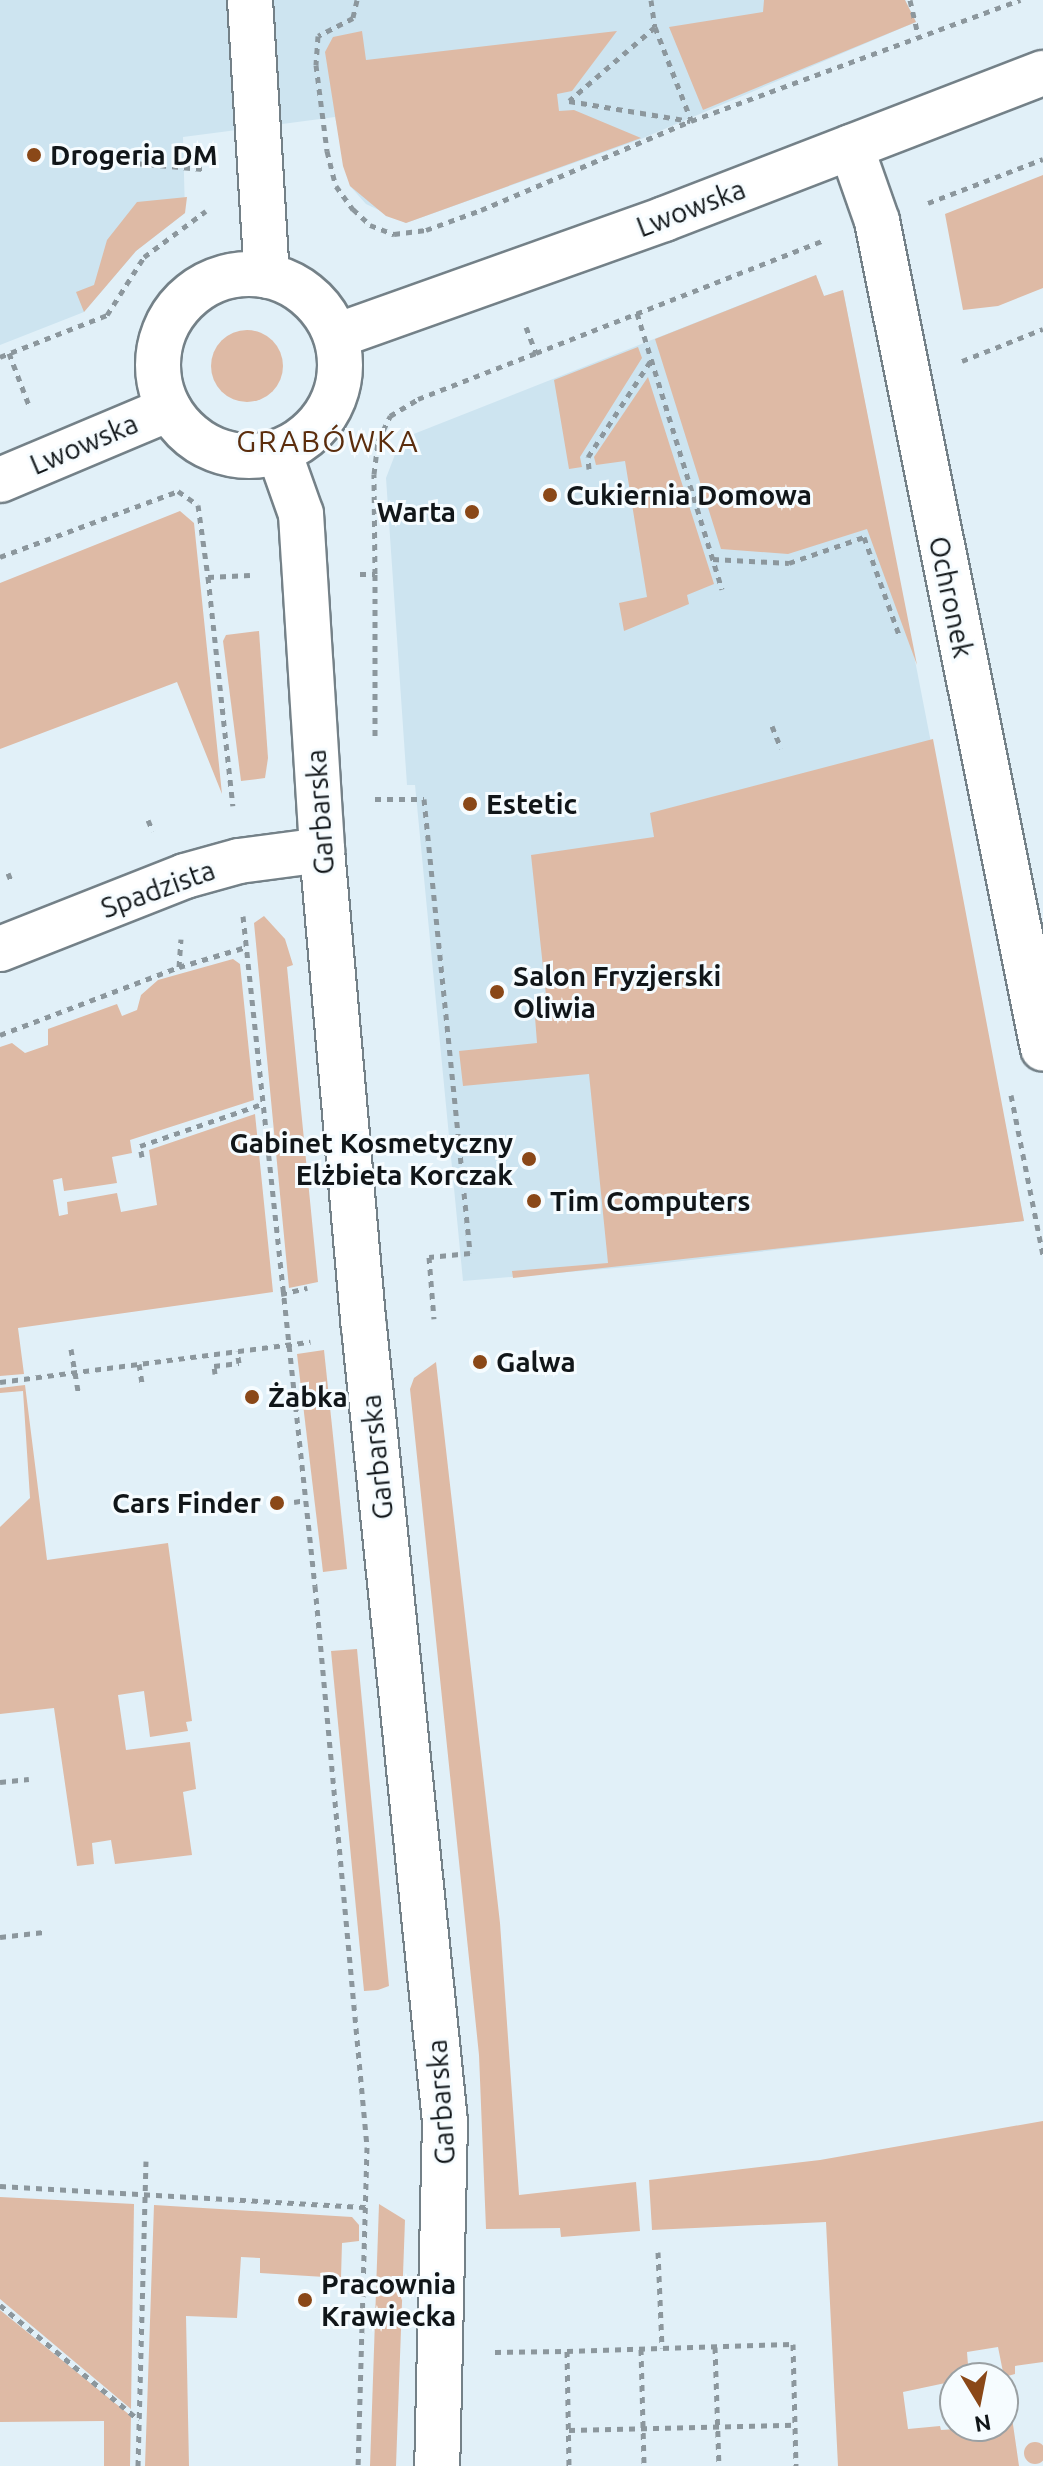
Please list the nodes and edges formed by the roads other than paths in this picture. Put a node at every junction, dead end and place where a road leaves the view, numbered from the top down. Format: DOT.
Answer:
graph roads {
  1 [pos="250,0"];
  2 [pos="1043,73"];
  3 [pos="851,147"];
  4 [pos="267,275"];
  5 [pos="336,336"];
  6 [pos="169,409"];
  7 [pos="279,452"];
  8 [pos="0,480"];
  9 [pos="322,850"];
  10 [pos="0,949"];
  11 [pos="1043,1049"];
  12 [pos="437,2466"];
  1 -- 4 [label="street"];
  2 -- 3 [label="street, Lwowska"];
  3 -- 5 [label="street, Lwowska"];
  3 -- 11 [label="street, Ochronek"];
  4 -- 5 [label="street"];
  4 -- 6 [label="street"];
  5 -- 7 [label="street"];
  6 -- 7 [label="street"];
  6 -- 8 [label="street, Lwowska"];
  7 -- 9 [label="street, Garbarska"];
  9 -- 10 [label="street, Spadzista"];
  9 -- 12 [label="street, Garbarska"];
}
